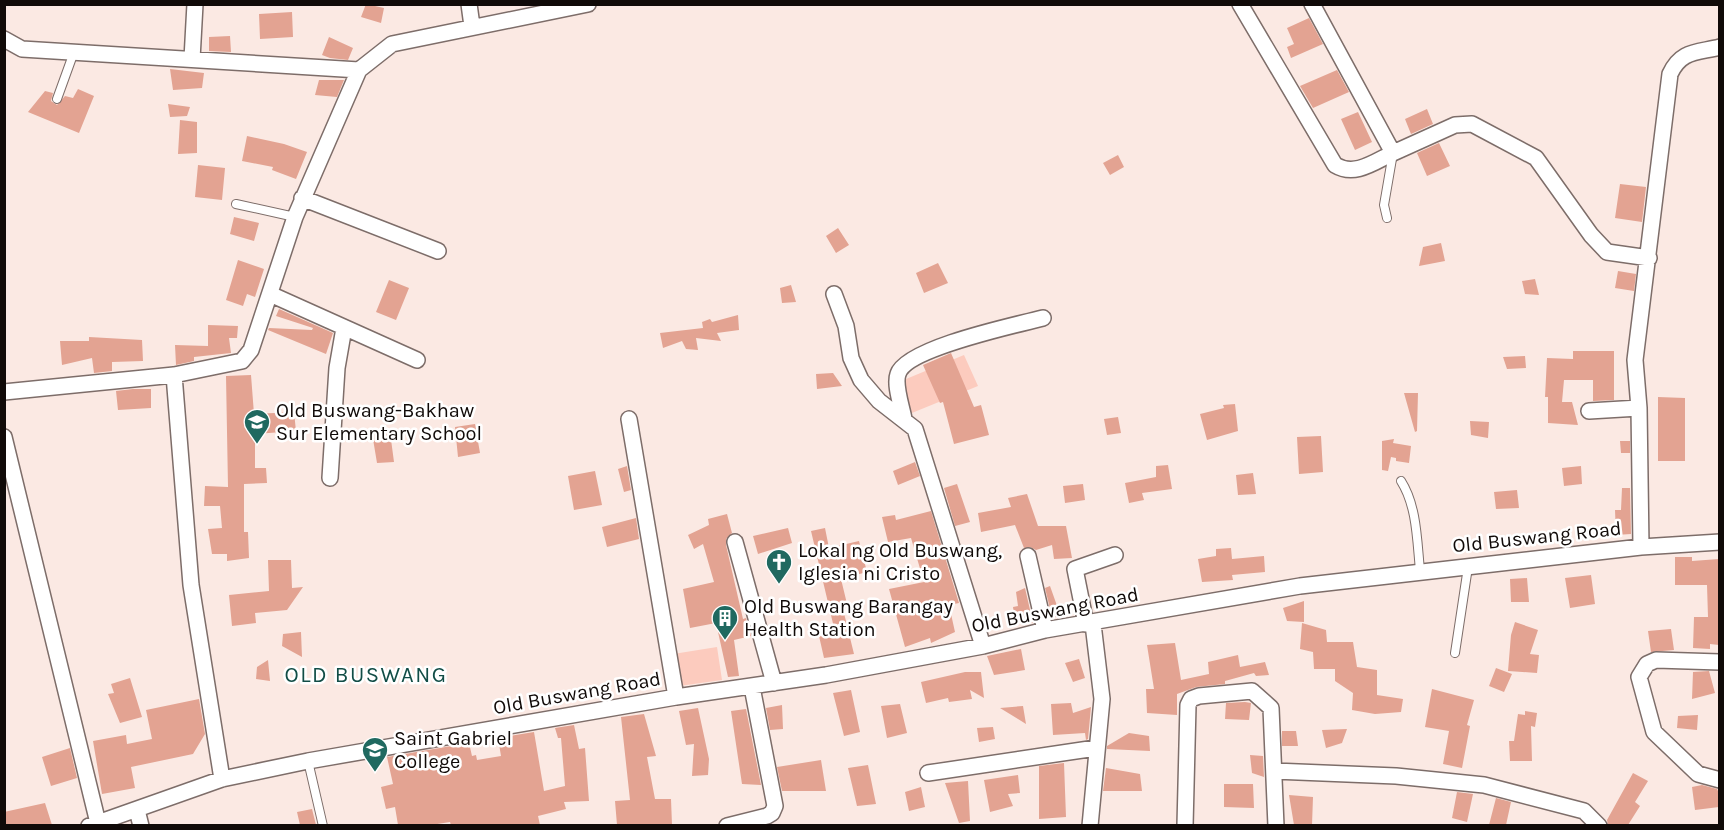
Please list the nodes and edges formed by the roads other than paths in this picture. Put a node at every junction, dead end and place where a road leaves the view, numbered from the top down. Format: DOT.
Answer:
graph roads {
  1 [pos="195,4"];
  2 [pos="469,4"];
  3 [pos="588,4"];
  4 [pos="1240,4"];
  5 [pos="1312,4"];
  6 [pos="549,8"];
  7 [pos="472,26"];
  8 [pos="4,39"];
  9 [pos="1719,47"];
  10 [pos="74,52"];
  11 [pos="192,59"];
  12 [pos="359,70"];
  13 [pos="57,99"];
  14 [pos="1393,153"];
  15 [pos="302,198"];
  16 [pos="236,204"];
  17 [pos="295,217"];
  18 [pos="1387,218"];
  19 [pos="438,251"];
  20 [pos="1649,258"];
  21 [pos="270,294"];
  22 [pos="834,294"];
  23 [pos="1043,318"];
  24 [pos="344,328"];
  25 [pos="417,360"];
  26 [pos="174,375"];
  27 [pos="4,392"];
  28 [pos="1639,408"];
  29 [pos="1589,411"];
  30 [pos="629,419"];
  31 [pos="904,419"];
  32 [pos="4,437"];
  33 [pos="330,478"];
  34 [pos="1401,481"];
  35 [pos="735,542"];
  36 [pos="1719,542"];
  37 [pos="1641,547"];
  38 [pos="1115,555"];
  39 [pos="1028,556"];
  40 [pos="1468,567"];
  41 [pos="1420,570"];
  42 [pos="1090,624"];
  43 [pos="1045,630"];
  44 [pos="984,646"];
  45 [pos="1455,653"];
  46 [pos="1719,662"];
  47 [pos="774,683"];
  48 [pos="752,687"];
  49 [pos="676,697"];
  50 [pos="1096,748"];
  51 [pos="308,761"];
  52 [pos="1274,771"];
  53 [pos="928,773"];
  54 [pos="222,779"];
  55 [pos="1719,780"];
  56 [pos="137,810"];
  57 [pos="93,824"];
  58 [pos="141,825"];
  59 [pos="323,825"];
  60 [pos="727,825"];
  61 [pos="1090,825"];
  62 [pos="1185,825"];
  63 [pos="1276,825"];
  64 [pos="1599,825"];
  1 -- 11 [label="street"];
  2 -- 7 [label="street"];
  3 -- 6 [label="street"];
  4 -- 14 [label="street"];
  5 -- 14 [label="street"];
  6 -- 7 [label="street"];
  7 -- 12 [label="street"];
  8 -- 10 [label="street"];
  9 -- 20 [label="street"];
  10 -- 11 [label="street"];
  10 -- 13 [label="lane"];
  11 -- 12 [label="street"];
  12 -- 15 [label="street"];
  14 -- 18 [label="lane"];
  14 -- 20 [label="street"];
  15 -- 17 [label="street"];
  15 -- 19 [label="street"];
  16 -- 17 [label="lane"];
  17 -- 21 [label="street"];
  20 -- 28 [label="street"];
  21 -- 24 [label="street"];
  21 -- 26 [label="street"];
  22 -- 31 [label="street"];
  23 -- 31 [label="street"];
  24 -- 25 [label="street"];
  24 -- 33 [label="street"];
  26 -- 27 [label="street"];
  26 -- 54 [label="street"];
  28 -- 29 [label="street"];
  28 -- 37 [label="street"];
  30 -- 49 [label="street"];
  31 -- 44 [label="street"];
  32 -- 57 [label="street"];
  34 -- 41 [label="lane"];
  35 -- 47 [label="street"];
  36 -- 37 [label="street, Old Buswang Road"];
  37 -- 40 [label="street, Old Buswang Road"];
  38 -- 42 [label="street"];
  39 -- 43 [label="street"];
  40 -- 41 [label="street, Old Buswang Road"];
  40 -- 45 [label="lane"];
  41 -- 42 [label="street, Old Buswang Road"];
  42 -- 43 [label="street, Old Buswang Road"];
  42 -- 50 [label="street"];
  43 -- 44 [label="street, Old Buswang Road"];
  44 -- 47 [label="street, Old Buswang Road"];
  46 -- 55 [label="street"];
  47 -- 48 [label="street, Old Buswang Road"];
  48 -- 49 [label="street, Old Buswang Road"];
  48 -- 60 [label="street"];
  49 -- 51 [label="street, Old Buswang Road"];
  50 -- 53 [label="street"];
  50 -- 61 [label="street"];
  51 -- 54 [label="street, Old Buswang Road"];
  51 -- 59 [label="lane"];
  52 -- 62 [label="street"];
  52 -- 63 [label="street"];
  52 -- 64 [label="street"];
  54 -- 56 [label="street, Old Buswang Road"];
  56 -- 57 [label="street, Old Buswang Road"];
  56 -- 58 [label="street"];
}
